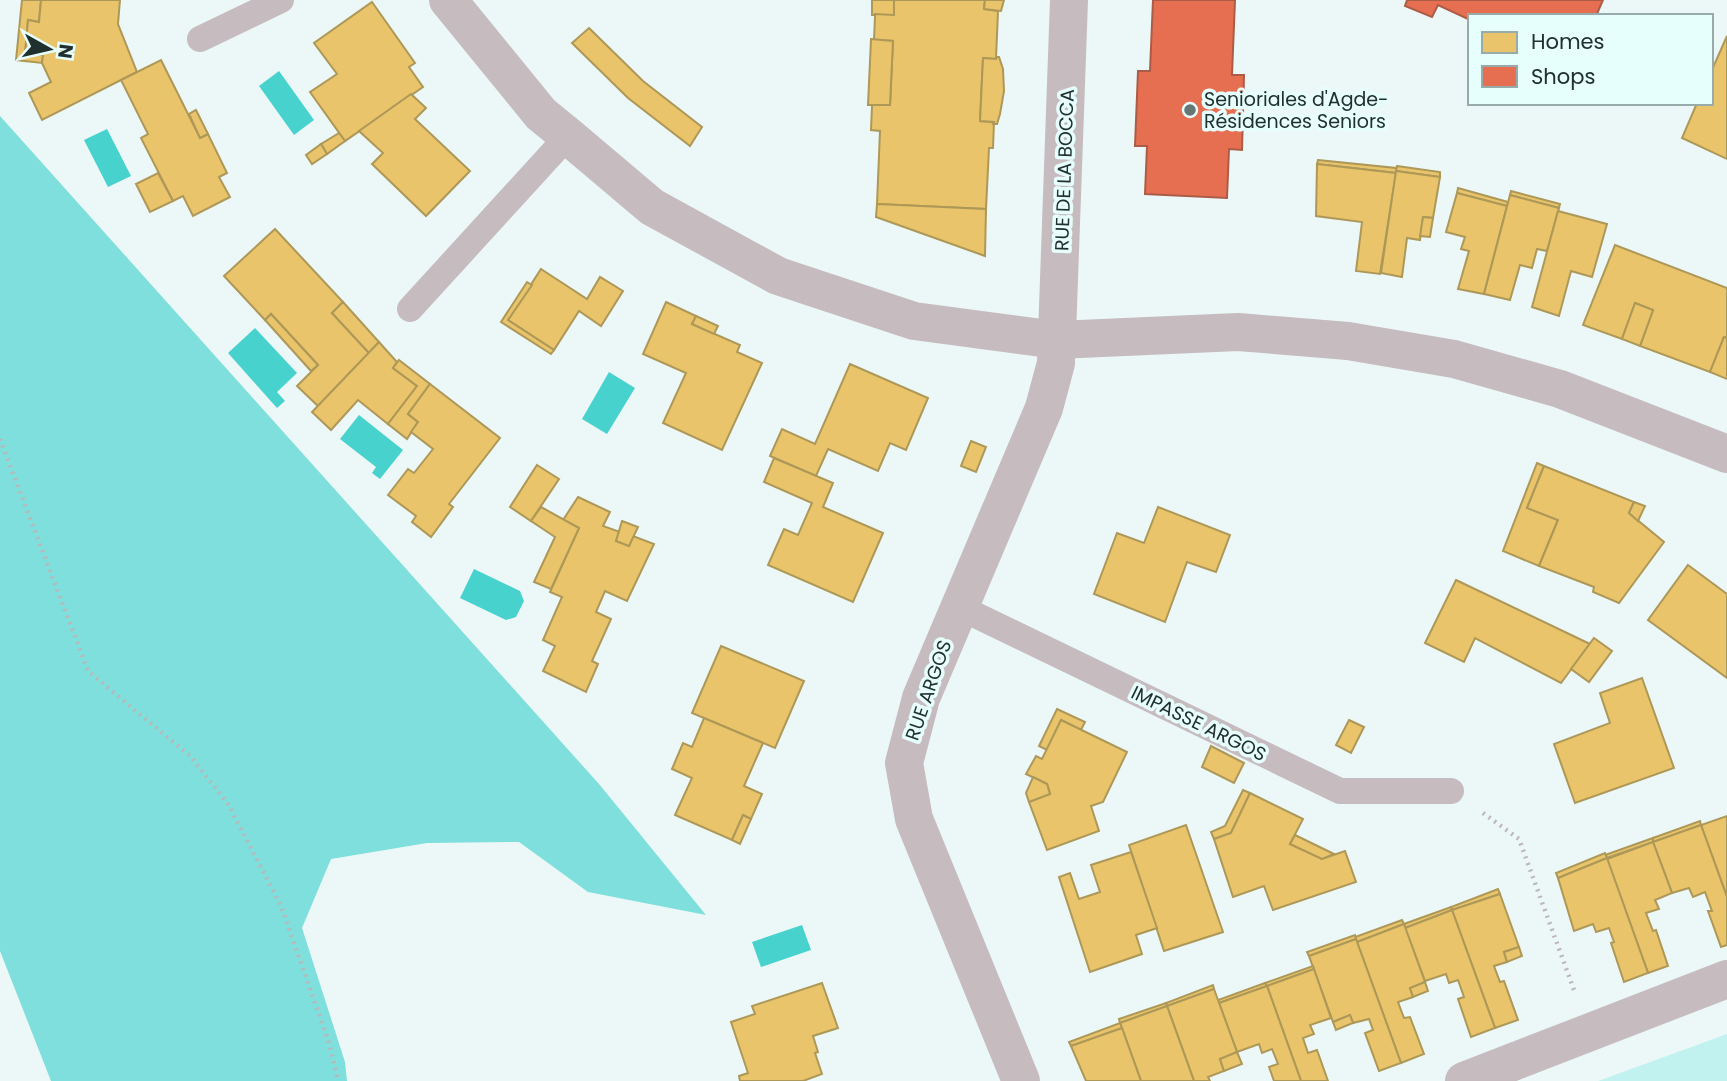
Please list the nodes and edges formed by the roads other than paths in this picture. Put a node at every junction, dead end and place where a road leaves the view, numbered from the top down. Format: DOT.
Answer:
graph roads {
  1 [pos="281,0"];
  2 [pos="448,0"];
  3 [pos="1069,0"];
  4 [pos="200,39"];
  5 [pos="568,136"];
  6 [pos="410,309"];
  7 [pos="1057,340"];
  8 [pos="1727,454"];
  9 [pos="959,607"];
  10 [pos="1451,790"];
  11 [pos="1727,979"];
  12 [pos="1021,1081"];
  13 [pos="1464,1081"];
  1 -- 4 [label="lane"];
  2 -- 5 [label="street"];
  3 -- 7 [label="street, RUE DE LA BOCCA"];
  5 -- 6 [label="lane"];
  5 -- 7 [label="street"];
  7 -- 8 [label="street"];
  7 -- 9 [label="street, RUE ARGOS"];
  9 -- 10 [label="lane, IMPASSE ARGOS"];
  9 -- 12 [label="street, RUE ARGOS"];
  11 -- 13 [label="street"];
}
